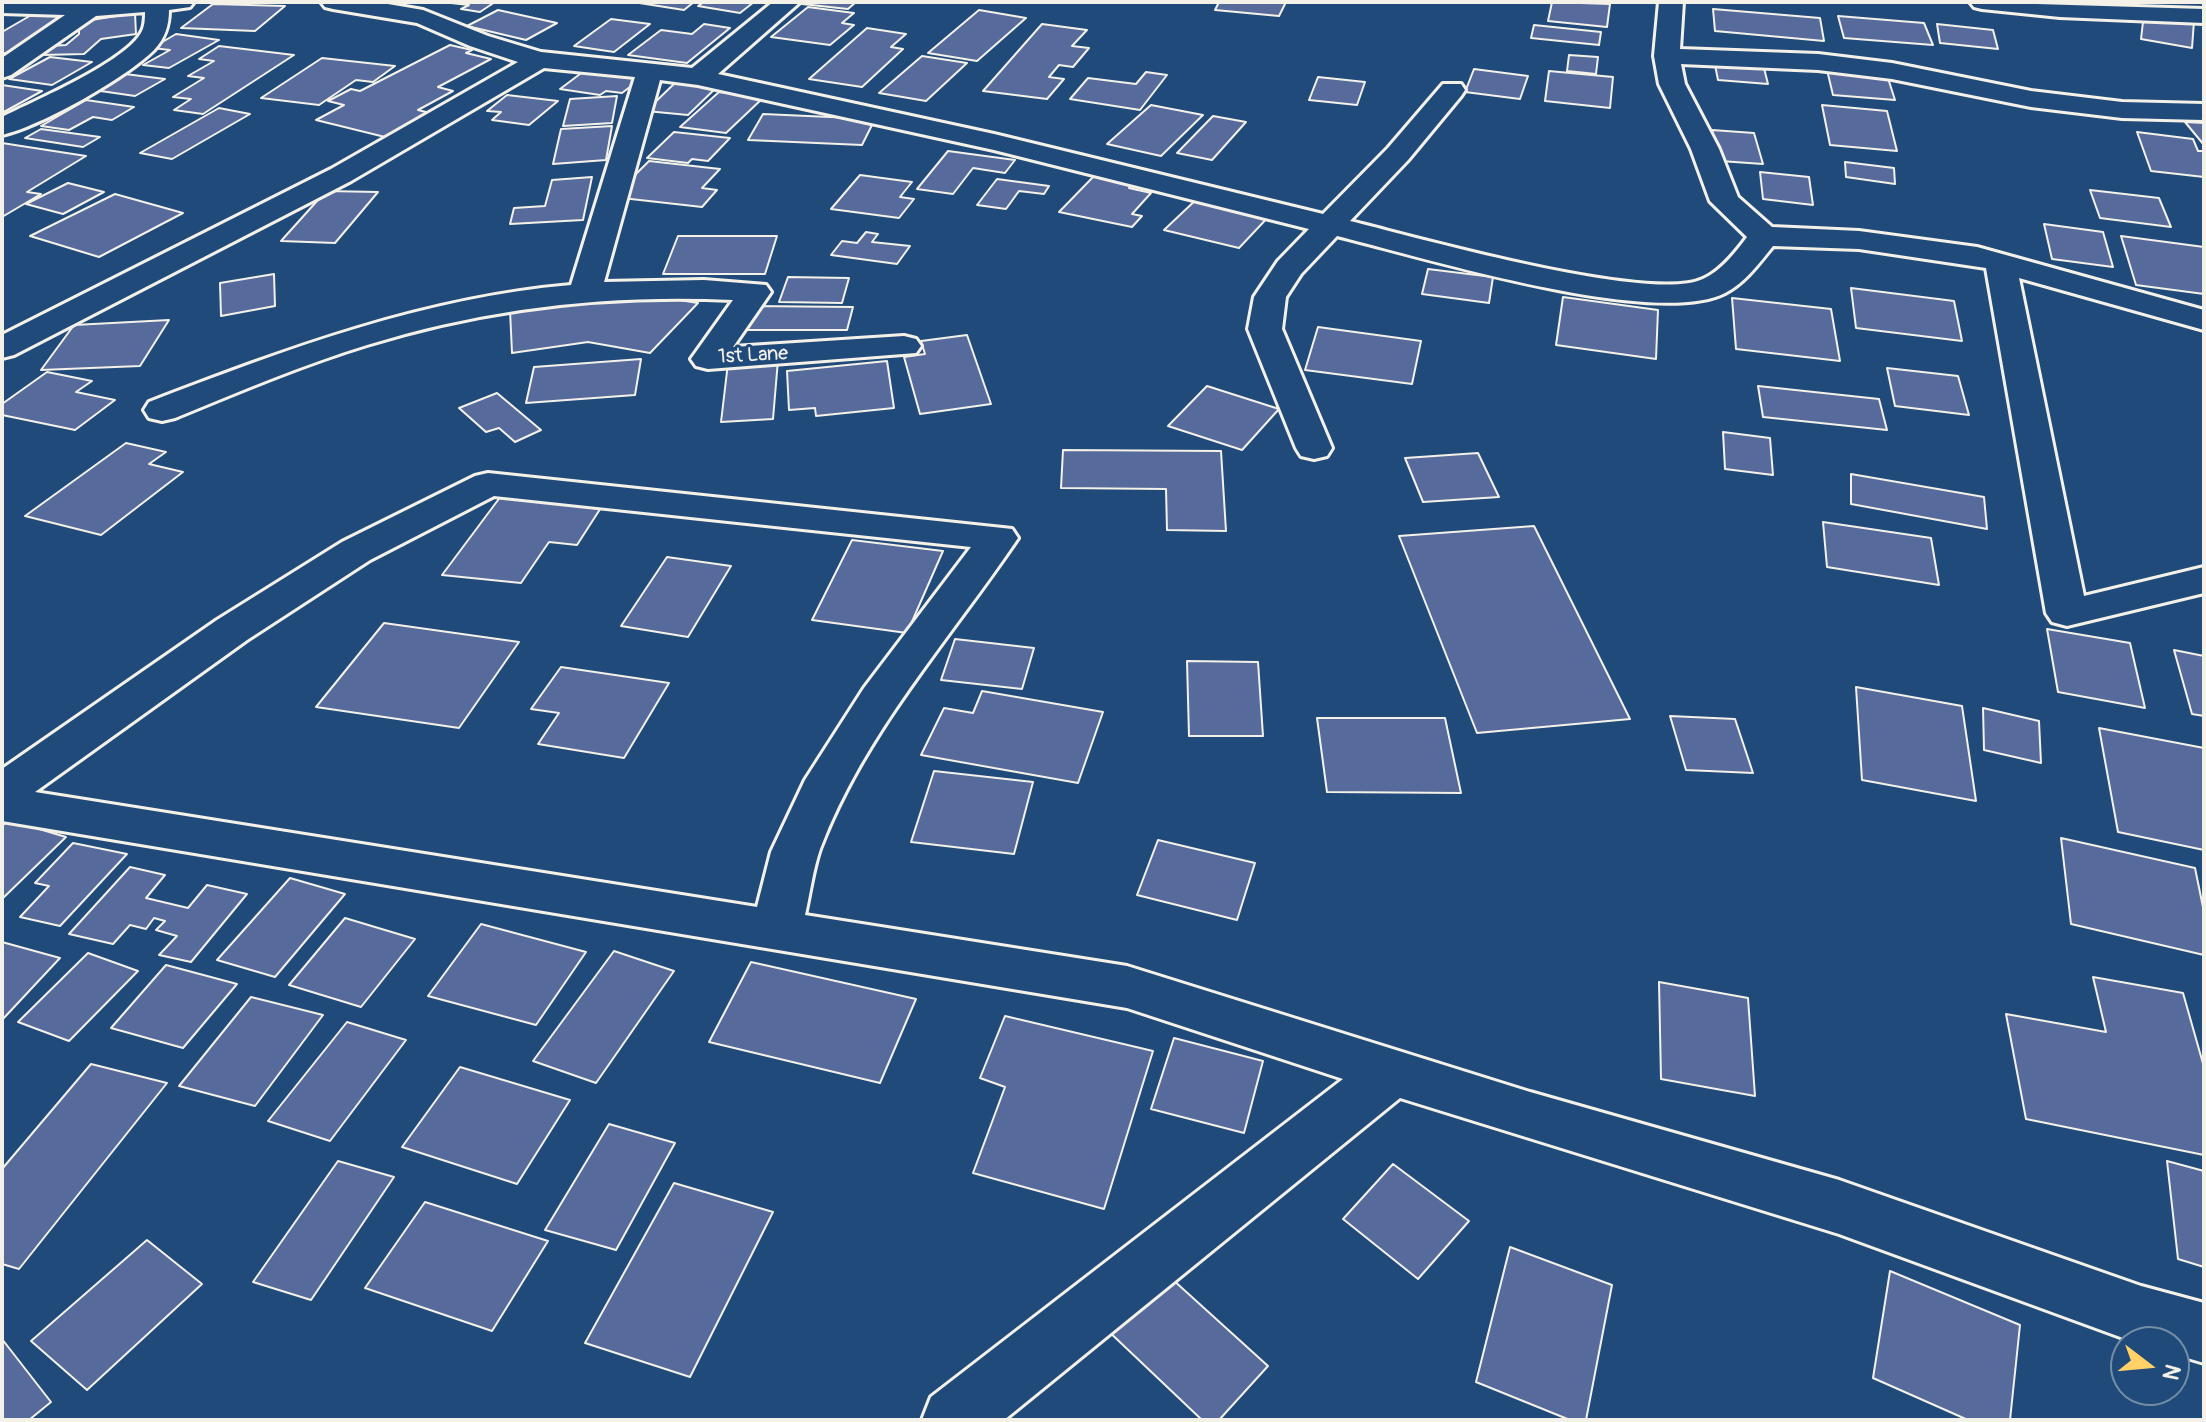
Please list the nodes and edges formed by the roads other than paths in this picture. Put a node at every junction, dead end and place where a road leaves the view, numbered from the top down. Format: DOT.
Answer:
graph roads {
  1 [pos="333,2"];
  2 [pos="788,2"];
  3 [pos="1671,2"];
  4 [pos="1982,2"];
  5 [pos="170,4"];
  6 [pos="2,6"];
  7 [pos="90,9"];
  8 [pos="2204,16"];
  9 [pos="1667,56"];
  10 [pos="539,60"];
  11 [pos="2,70"];
  12 [pos="650,71"];
  13 [pos="698,77"];
  14 [pos="1452,90"];
  15 [pos="2204,112"];
  16 [pos="2,127"];
  17 [pos="1329,226"];
  18 [pos="1764,236"];
  19 [pos="2001,264"];
  20 [pos="585,292"];
  21 [pos="2204,321"];
  22 [pos="904,346"];
  23 [pos="2,348"];
  24 [pos="162,410"];
  25 [pos="1314,448"];
  26 [pos="2204,580"];
  27 [pos="2,792"];
  28 [pos="2,804"];
  29 [pos="779,918"];
  30 [pos="1392,1072"];
  31 [pos="2204,1333"];
  32 [pos="954,1420"];
  1 -- 10 [label="street"];
  2 -- 13 [label="street"];
  3 -- 9 [label="street"];
  4 -- 8 [label="street"];
  5 -- 7 [label="street"];
  5 -- 16 [label="street"];
  6 -- 7 [label="street"];
  7 -- 11 [label="street"];
  9 -- 15 [label="street"];
  9 -- 18 [label="street"];
  10 -- 12 [label="street"];
  10 -- 23 [label="street"];
  12 -- 13 [label="street"];
  12 -- 20 [label="street"];
  13 -- 17 [label="street"];
  14 -- 17 [label="street"];
  17 -- 18 [label="street"];
  17 -- 25 [label="street"];
  18 -- 19 [label="street"];
  19 -- 21 [label="street"];
  19 -- 26 [label="street"];
  20 -- 22 [label="street, 1st Lane"];
  20 -- 24 [label="street, 1st Lane"];
  27 -- 29 [label="street"];
  28 -- 30 [label="street"];
  30 -- 31 [label="street"];
  30 -- 32 [label="street"];
}
